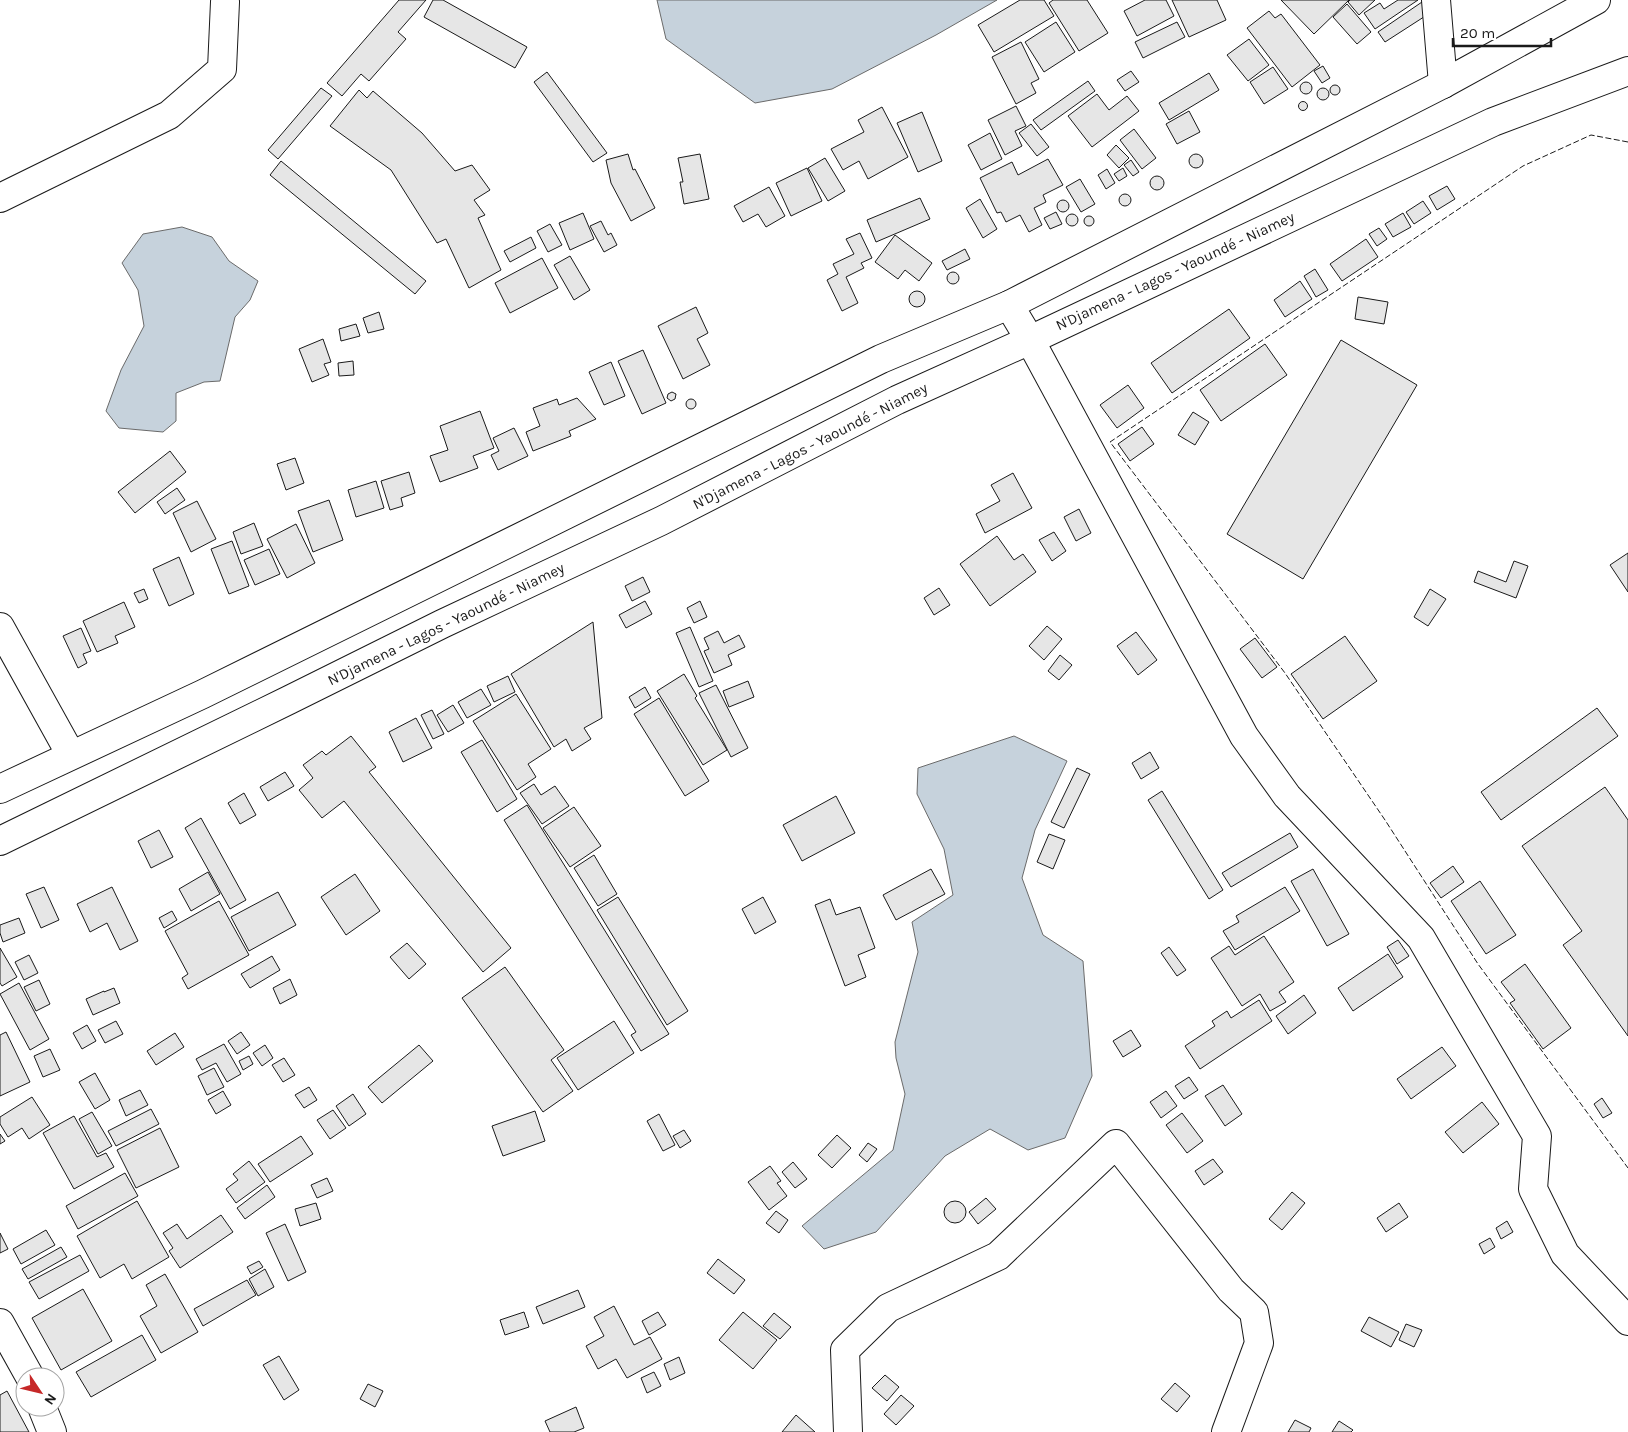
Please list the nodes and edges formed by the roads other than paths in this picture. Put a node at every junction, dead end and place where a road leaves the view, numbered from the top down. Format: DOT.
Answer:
graph roads {
  1 [pos="1436,0"];
  2 [pos="1596,0"];
  3 [pos="225,2"];
  4 [pos="1628,71"];
  5 [pos="1443,84"];
  6 [pos="0,198"];
  7 [pos="1009,305"];
  8 [pos="1030,340"];
  9 [pos="0,627"];
  10 [pos="71,756"];
  11 [pos="0,789"];
  12 [pos="0,841"];
  13 [pos="1628,1321"];
  14 [pos="0,1323"];
  15 [pos="24,1367"];
  16 [pos="46,1417"];
  17 [pos="52,1432"];
  18 [pos="848,1432"];
  19 [pos="1226,1432"];
  1 -- 5 [label="main road"];
  2 -- 5 [label="main road"];
  3 -- 6 [label="main road"];
  4 -- 8 [label="main road, N'Djamena - Lagos - Yaoundé - Niamey"];
  5 -- 7 [label="main road"];
  7 -- 8 [label="main road"];
  7 -- 10 [label="main road"];
  8 -- 12 [label="main road, N'Djamena - Lagos - Yaoundé - Niamey"];
  8 -- 13 [label="main road"];
  9 -- 10 [label="main road"];
  10 -- 11 [label="main road"];
  14 -- 15 [label="main road"];
  16 -- 17 [label="main road"];
  18 -- 19 [label="main road"];
}
